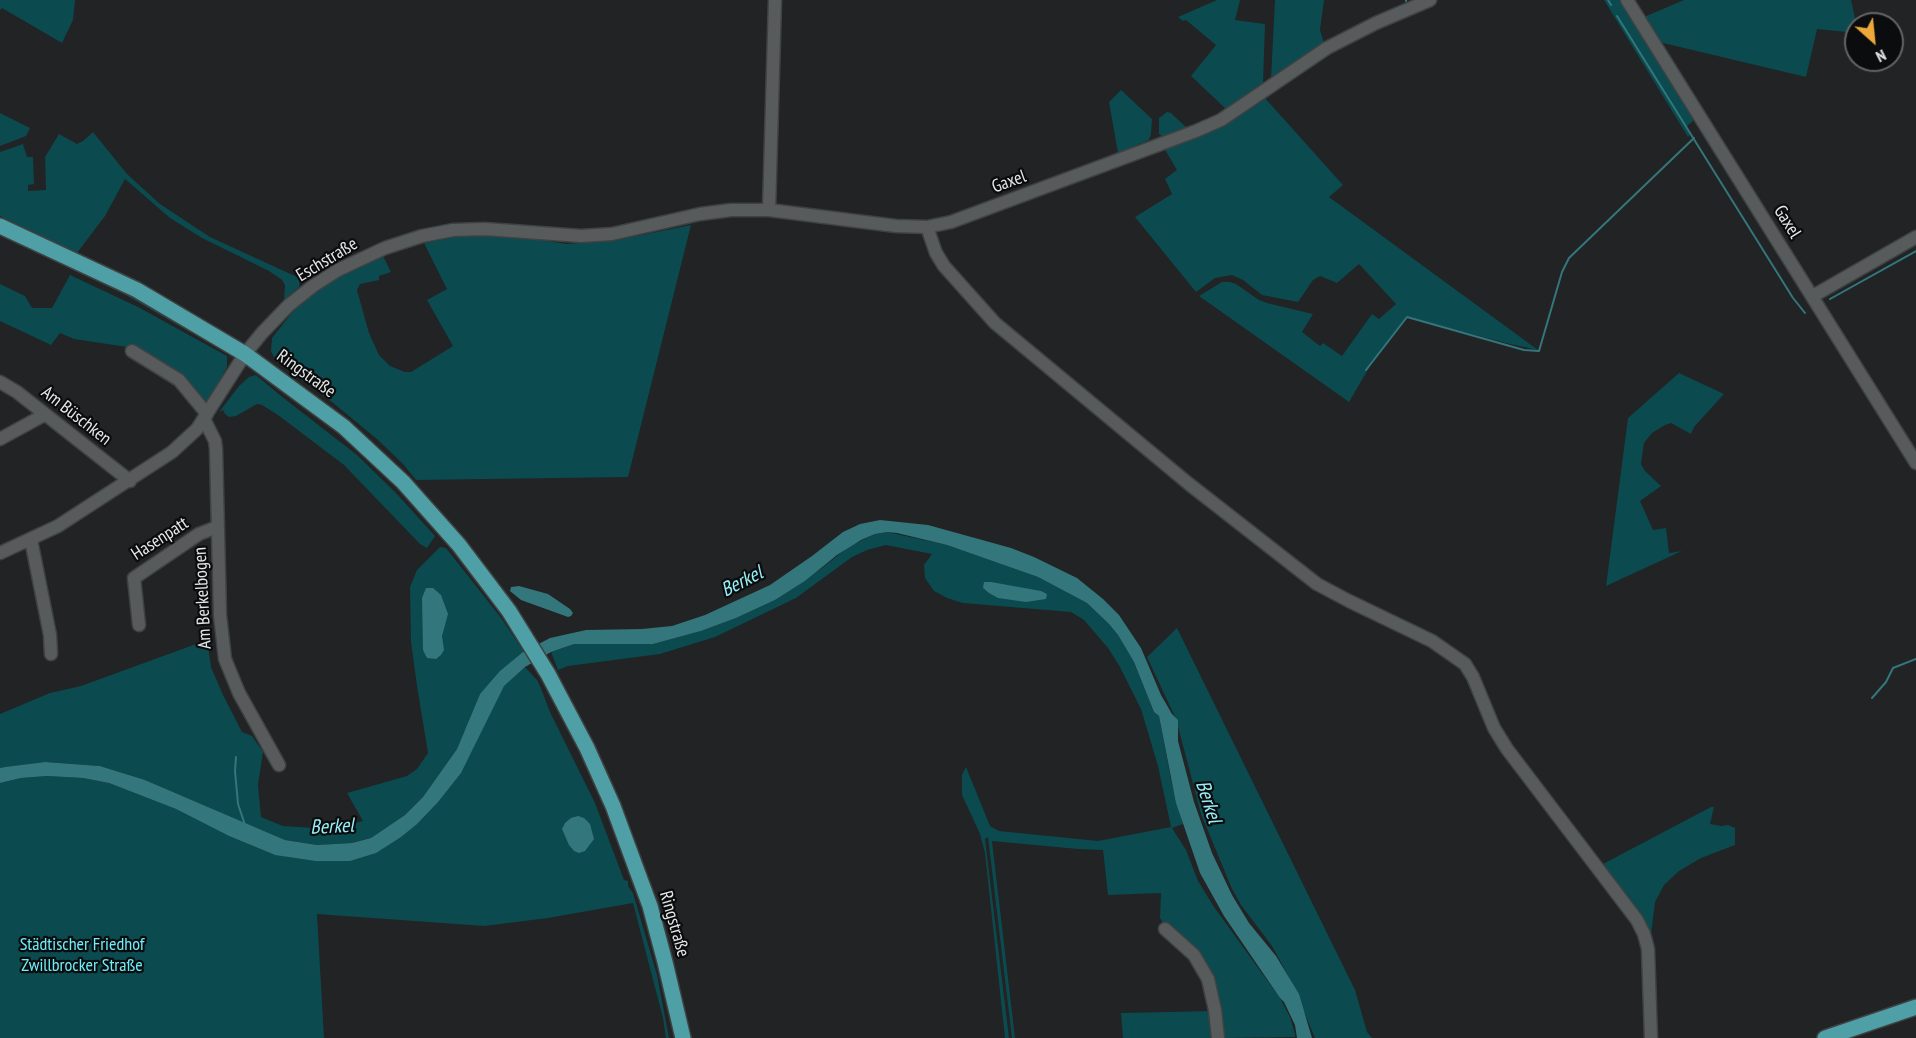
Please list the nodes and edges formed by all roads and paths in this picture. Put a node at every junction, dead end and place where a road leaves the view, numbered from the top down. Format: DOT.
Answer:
graph roads {
  1 [pos="775,0"];
  2 [pos="1430,0"];
  3 [pos="1627,0"];
  4 [pos="769,210"];
  5 [pos="0,226"];
  6 [pos="927,227"];
  7 [pos="1916,237"];
  8 [pos="1813,296"];
  9 [pos="132,351"];
  10 [pos="245,354"];
  11 [pos="0,382"];
  12 [pos="44,415"];
  13 [pos="205,416"];
  14 [pos="0,439"];
  15 [pos="1916,463"];
  16 [pos="130,481"];
  17 [pos="218,528"];
  18 [pos="31,540"];
  19 [pos="0,553"];
  20 [pos="139,625"];
  21 [pos="51,654"];
  22 [pos="279,765"];
  23 [pos="1165,929"];
  24 [pos="1916,1007"];
  25 [pos="683,1038"];
  26 [pos="1218,1038"];
  27 [pos="1651,1038"];
  28 [pos="1825,1038"];
  1 -- 4 [label="street"];
  2 -- 6 [label="street, Gaxel"];
  3 -- 8 [label="street, Gaxel"];
  4 -- 6 [label="street, Gaxel"];
  4 -- 10 [label="street, Eschstraße"];
  5 -- 10 [label="main road, Ringstraße"];
  6 -- 27 [label="street"];
  7 -- 8 [label="street"];
  8 -- 15 [label="street, Gaxel"];
  9 -- 13 [label="street, Am Berkelbogen"];
  10 -- 13 [label="street, Eschstraße"];
  10 -- 25 [label="main road, Ringstraße"];
  11 -- 12 [label="street, Am Büschken"];
  12 -- 14 [label="street"];
  12 -- 16 [label="street, Am Büschken"];
  13 -- 16 [label="street, Eschstraße"];
  13 -- 17 [label="street, Am Berkelbogen"];
  16 -- 18 [label="street, Eschstraße"];
  17 -- 20 [label="street, Hasenpatt"];
  17 -- 22 [label="street, Am Berkelbogen"];
  18 -- 19 [label="street, Eschstraße"];
  18 -- 21 [label="street"];
  23 -- 26 [label="street"];
  24 -- 28 [label="main road"];
}
